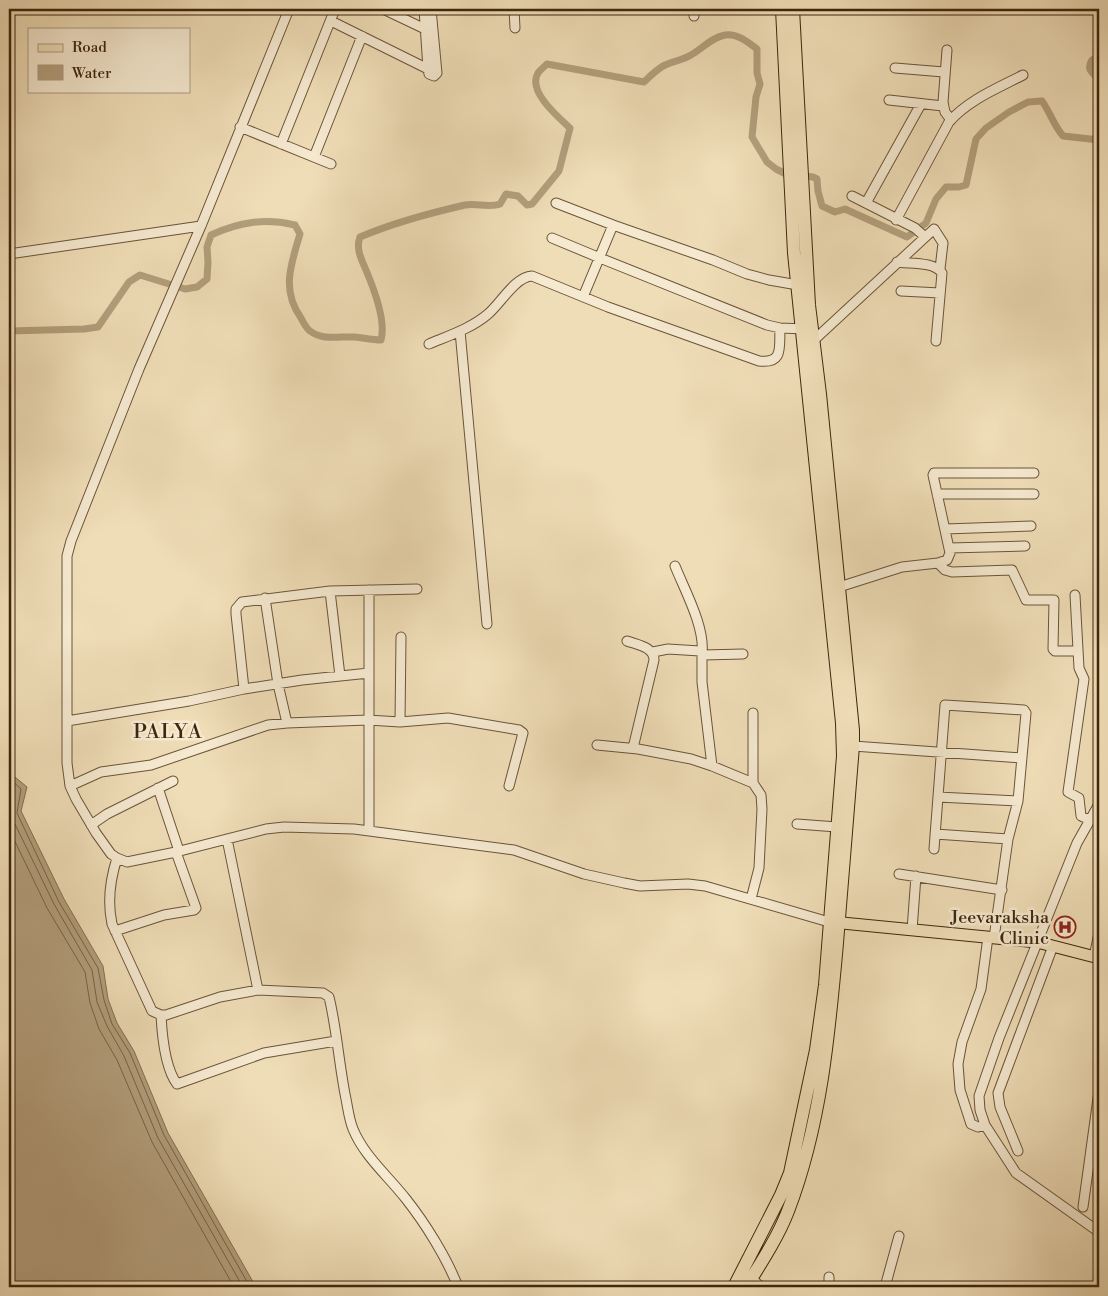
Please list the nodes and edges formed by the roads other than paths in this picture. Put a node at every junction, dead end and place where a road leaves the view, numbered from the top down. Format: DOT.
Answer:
graph roads {
  1 [pos="289,9"];
  2 [pos="336,9"];
  3 [pos="383,9"];
  4 [pos="424,9"];
  5 [pos="431,9"];
  6 [pos="514,9"];
  7 [pos="782,9"];
  8 [pos="793,9"];
  9 [pos="331,21"];
  10 [pos="515,28"];
  11 [pos="425,29"];
  12 [pos="362,36"];
  13 [pos="947,50"];
  14 [pos="895,68"];
  15 [pos="428,69"];
  16 [pos="944,72"];
  17 [pos="1023,75"];
  18 [pos="889,100"];
  19 [pos="921,104"];
  20 [pos="943,106"];
  21 [pos="951,120"];
  22 [pos="240,127"];
  23 [pos="281,144"];
  24 [pos="314,157"];
  25 [pos="796,160"];
  26 [pos="331,164"];
  27 [pos="797,189"];
  28 [pos="852,196"];
  29 [pos="556,203"];
  30 [pos="866,203"];
  31 [pos="896,220"];
  32 [pos="613,225"];
  33 [pos="201,226"];
  34 [pos="920,232"];
  35 [pos="552,238"];
  36 [pos="9,254"];
  37 [pos="600,258"];
  38 [pos="897,262"];
  39 [pos="940,269"];
  40 [pos="798,285"];
  41 [pos="902,291"];
  42 [pos="940,293"];
  43 [pos="583,297"];
  44 [pos="780,328"];
  45 [pos="460,331"];
  46 [pos="809,333"];
  47 [pos="936,341"];
  48 [pos="429,344"];
  49 [pos="1034,473"];
  50 [pos="938,494"];
  51 [pos="1034,494"];
  52 [pos="1031,526"];
  53 [pos="945,529"];
  54 [pos="1025,546"];
  55 [pos="949,548"];
  56 [pos="938,564"];
  57 [pos="674,566"];
  58 [pos="839,588"];
  59 [pos="417,589"];
  60 [pos="369,590"];
  61 [pos="330,591"];
  62 [pos="1076,595"];
  63 [pos="265,598"];
  64 [pos="487,624"];
  65 [pos="401,637"];
  66 [pos="626,641"];
  67 [pos="1078,651"];
  68 [pos="652,652"];
  69 [pos="703,654"];
  70 [pos="743,654"];
  71 [pos="369,673"];
  72 [pos="340,676"];
  73 [pos="278,684"];
  74 [pos="244,690"];
  75 [pos="754,714"];
  76 [pos="368,720"];
  77 [pos="67,721"];
  78 [pos="400,722"];
  79 [pos="288,723"];
  80 [pos="597,745"];
  81 [pos="853,746"];
  82 [pos="633,748"];
  83 [pos="942,753"];
  84 [pos="1022,758"];
  85 [pos="712,766"];
  86 [pos="173,781"];
  87 [pos="753,783"];
  88 [pos="70,786"];
  89 [pos="509,786"];
  90 [pos="158,788"];
  91 [pos="938,797"];
  92 [pos="1018,801"];
  93 [pos="1099,804"];
  94 [pos="1090,820"];
  95 [pos="797,824"];
  96 [pos="91,825"];
  97 [pos="837,827"];
  98 [pos="369,830"];
  99 [pos="935,834"];
  100 [pos="227,839"];
  101 [pos="1008,839"];
  102 [pos="934,849"];
  103 [pos="177,852"];
  104 [pos="117,858"];
  105 [pos="899,874"];
  106 [pos="916,876"];
  107 [pos="1002,890"];
  108 [pos="751,899"];
  109 [pos="834,923"];
  110 [pos="912,930"];
  111 [pos="115,931"];
  112 [pos="1099,933"];
  113 [pos="991,938"];
  114 [pos="1045,944"];
  115 [pos="1096,958"];
  116 [pos="258,990"];
  117 [pos="160,1015"];
  118 [pos="336,1041"];
  119 [pos="1099,1091"];
  120 [pos="986,1125"];
  121 [pos="1018,1151"];
  122 [pos="795,1174"];
  123 [pos="1083,1207"];
  124 [pos="1099,1232"];
  125 [pos="899,1236"];
  126 [pos="829,1277"];
  127 [pos="748,1283"];
  128 [pos="458,1287"];
  129 [pos="734,1287"];
  130 [pos="762,1287"];
  131 [pos="829,1287"];
  132 [pos="884,1287"];
  1 -- 22 [label="street"];
  2 -- 9 [label="street"];
  3 -- 11 [label="street"];
  4 -- 11 [label="street"];
  5 -- 15 [label="street"];
  6 -- 10 [label="street"];
  7 -- 25 [label="highway"];
  8 -- 25 [label="highway"];
  9 -- 12 [label="street"];
  9 -- 23 [label="street"];
  11 -- 15 [label="street"];
  12 -- 15 [label="street"];
  12 -- 24 [label="street"];
  13 -- 16 [label="street"];
  14 -- 16 [label="street"];
  16 -- 20 [label="street"];
  17 -- 21 [label="street"];
  18 -- 19 [label="street"];
  19 -- 20 [label="street"];
  19 -- 30 [label="street"];
  20 -- 21 [label="street"];
  21 -- 31 [label="street"];
  22 -- 23 [label="street"];
  22 -- 33 [label="street"];
  23 -- 24 [label="street"];
  24 -- 26 [label="street"];
  25 -- 27 [label="highway"];
  27 -- 40 [label="highway"];
  27 -- 46 [label="highway"];
  28 -- 30 [label="street"];
  29 -- 32 [label="street"];
  30 -- 31 [label="street"];
  31 -- 34 [label="street"];
  32 -- 37 [label="street"];
  32 -- 40 [label="street"];
  33 -- 36 [label="street"];
  33 -- 77 [label="street"];
  34 -- 38 [label="street"];
  34 -- 39 [label="street"];
  35 -- 37 [label="street"];
  37 -- 43 [label="street"];
  37 -- 44 [label="street"];
  38 -- 39 [label="street"];
  38 -- 46 [label="street"];
  39 -- 42 [label="street"];
  40 -- 46 [label="highway"];
  41 -- 42 [label="street"];
  42 -- 47 [label="street"];
  43 -- 44 [label="street"];
  43 -- 45 [label="street"];
  44 -- 46 [label="street"];
  45 -- 48 [label="street"];
  45 -- 64 [label="street"];
  46 -- 58 [label="highway"];
  46 -- 97 [label="highway"];
  49 -- 50 [label="street"];
  50 -- 51 [label="street"];
  50 -- 53 [label="street"];
  52 -- 53 [label="street"];
  53 -- 55 [label="street"];
  54 -- 55 [label="street"];
  55 -- 56 [label="street"];
  56 -- 58 [label="street"];
  56 -- 67 [label="street"];
  57 -- 69 [label="street"];
  58 -- 81 [label="highway"];
  59 -- 60 [label="street"];
  60 -- 61 [label="street"];
  60 -- 71 [label="street"];
  61 -- 63 [label="street"];
  61 -- 72 [label="street"];
  62 -- 67 [label="street"];
  63 -- 73 [label="street"];
  63 -- 74 [label="street"];
  65 -- 78 [label="street"];
  66 -- 68 [label="street"];
  67 -- 94 [label="street"];
  68 -- 69 [label="street"];
  68 -- 82 [label="street"];
  69 -- 70 [label="street"];
  69 -- 85 [label="street"];
  71 -- 72 [label="street"];
  71 -- 76 [label="street"];
  72 -- 73 [label="street"];
  73 -- 74 [label="street"];
  73 -- 79 [label="street"];
  74 -- 77 [label="street"];
  75 -- 87 [label="street"];
  76 -- 78 [label="street"];
  76 -- 79 [label="street"];
  76 -- 98 [label="street"];
  77 -- 88 [label="street"];
  78 -- 89 [label="street"];
  79 -- 88 [label="street"];
  80 -- 82 [label="street"];
  81 -- 83 [label="street"];
  81 -- 109 [label="highway"];
  82 -- 85 [label="street"];
  83 -- 84 [label="street"];
  83 -- 84 [label="street"];
  83 -- 91 [label="street"];
  84 -- 92 [label="street"];
  85 -- 87 [label="street"];
  86 -- 90 [label="street"];
  87 -- 108 [label="street"];
  88 -- 96 [label="street"];
  90 -- 96 [label="street"];
  90 -- 103 [label="street"];
  91 -- 92 [label="street"];
  91 -- 99 [label="street"];
  92 -- 101 [label="street"];
  93 -- 94 [label="street"];
  94 -- 114 [label="street"];
  95 -- 97 [label="street"];
  96 -- 104 [label="street"];
  97 -- 109 [label="highway"];
  98 -- 100 [label="street"];
  98 -- 108 [label="street"];
  99 -- 101 [label="street"];
  99 -- 102 [label="street"];
  100 -- 103 [label="street"];
  100 -- 116 [label="street"];
  101 -- 107 [label="street"];
  103 -- 104 [label="street"];
  103 -- 111 [label="street"];
  104 -- 111 [label="street"];
  105 -- 106 [label="street"];
  106 -- 107 [label="street"];
  106 -- 110 [label="street"];
  107 -- 113 [label="street"];
  108 -- 109 [label="street"];
  109 -- 110 [label="main road"];
  109 -- 122 [label="highway"];
  110 -- 113 [label="main road"];
  111 -- 117 [label="street"];
  112 -- 115 [label="street"];
  113 -- 114 [label="main road"];
  113 -- 120 [label="street"];
  114 -- 115 [label="main road"];
  114 -- 120 [label="street"];
  114 -- 121 [label="street"];
  116 -- 117 [label="street"];
  116 -- 118 [label="street"];
  117 -- 118 [label="street"];
  118 -- 128 [label="street"];
  119 -- 123 [label="street"];
  120 -- 124 [label="street"];
  122 -- 127 [label="highway"];
  122 -- 129 [label="highway"];
  125 -- 132 [label="street"];
  126 -- 131 [label="street"];
  127 -- 130 [label="street"];
}
